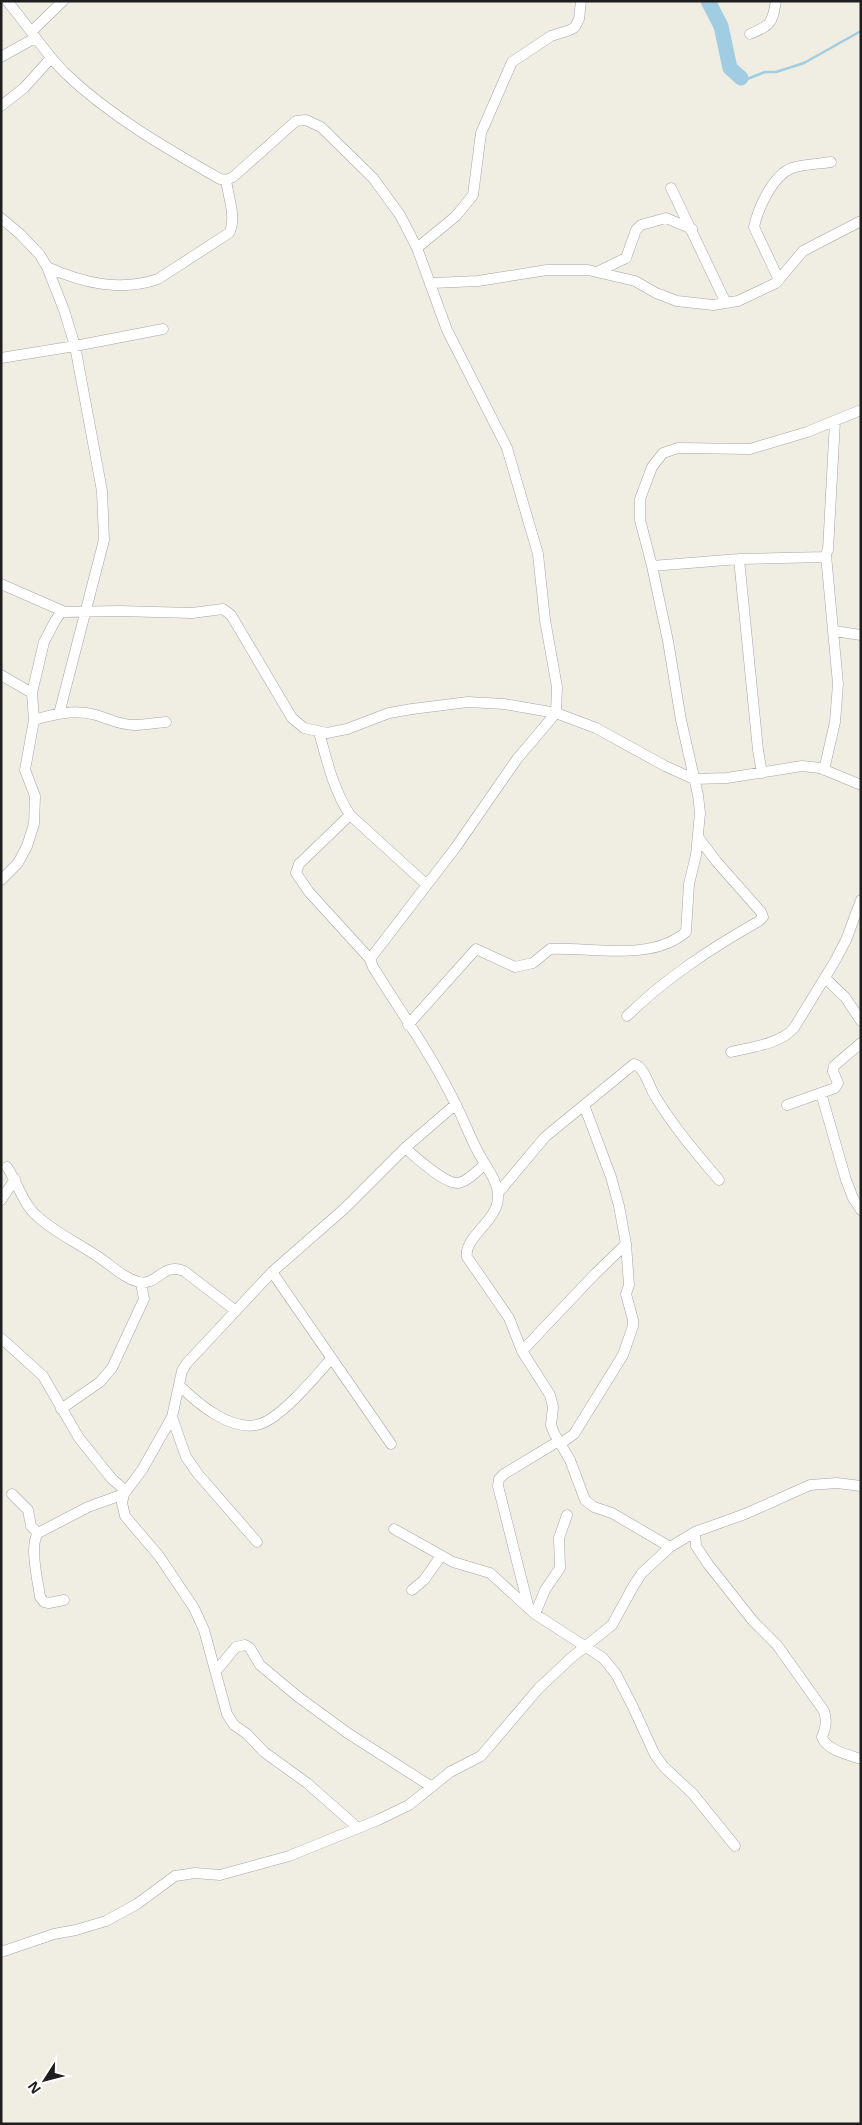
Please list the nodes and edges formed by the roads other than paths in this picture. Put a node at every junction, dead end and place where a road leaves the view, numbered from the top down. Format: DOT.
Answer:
graph roads {
  1 [pos="7,1"];
  2 [pos="62,1"];
  3 [pos="581,1"];
  4 [pos="776,1"];
  5 [pos="750,34"];
  6 [pos="33,35"];
  7 [pos="1,57"];
  8 [pos="51,58"];
  9 [pos="1,106"];
  10 [pos="831,162"];
  11 [pos="226,180"];
  12 [pos="671,188"];
  13 [pos="1,218"];
  14 [pos="861,221"];
  15 [pos="692,229"];
  16 [pos="417,248"];
  17 [pos="47,268"];
  18 [pos="596,272"];
  19 [pos="780,280"];
  20 [pos="432,283"];
  21 [pos="726,303"];
  22 [pos="163,329"];
  23 [pos="75,346"];
  24 [pos="1,358"];
  25 [pos="861,410"];
  26 [pos="835,421"];
  27 [pos="826,555"];
  28 [pos="739,559"];
  29 [pos="652,566"];
  30 [pos="1,584"];
  31 [pos="62,611"];
  32 [pos="86,612"];
  33 [pos="834,631"];
  34 [pos="861,635"];
  35 [pos="1,675"];
  36 [pos="32,693"];
  37 [pos="556,713"];
  38 [pos="59,714"];
  39 [pos="34,720"];
  40 [pos="166,722"];
  41 [pos="319,732"];
  42 [pos="824,770"];
  43 [pos="762,773"];
  44 [pos="694,779"];
  45 [pos="861,785"];
  46 [pos="350,815"];
  47 [pos="698,837"];
  48 [pos="1,880"];
  49 [pos="427,885"];
  50 [pos="861,900"];
  51 [pos="370,959"];
  52 [pos="825,978"];
  53 [pos="627,1016"];
  54 [pos="861,1021"];
  55 [pos="408,1025"];
  56 [pos="861,1043"];
  57 [pos="731,1052"];
  58 [pos="821,1093"];
  59 [pos="456,1104"];
  60 [pos="584,1105"];
  61 [pos="787,1105"];
  62 [pos="405,1148"];
  63 [pos="484,1165"];
  64 [pos="7,1167"];
  65 [pos="15,1179"];
  66 [pos="719,1180"];
  67 [pos="498,1192"];
  68 [pos="1,1200"];
  69 [pos="861,1210"];
  70 [pos="626,1244"];
  71 [pos="272,1272"];
  72 [pos="141,1282"];
  73 [pos="236,1311"];
  74 [pos="1,1338"];
  75 [pos="522,1350"];
  76 [pos="332,1359"];
  77 [pos="179,1386"];
  78 [pos="62,1409"];
  79 [pos="172,1417"];
  80 [pos="559,1443"];
  81 [pos="391,1444"];
  82 [pos="861,1486"];
  83 [pos="125,1492"];
  84 [pos="12,1494"];
  85 [pos="567,1515"];
  86 [pos="394,1529"];
  87 [pos="694,1532"];
  88 [pos="38,1533"];
  89 [pos="257,1542"];
  90 [pos="670,1547"];
  91 [pos="441,1556"];
  92 [pos="412,1590"];
  93 [pos="64,1600"];
  94 [pos="532,1611"];
  95 [pos="587,1646"];
  96 [pos="216,1671"];
  97 [pos="861,1759"];
  98 [pos="432,1787"];
  99 [pos="358,1828"];
  100 [pos="735,1846"];
  101 [pos="1,1952"];
  1 -- 6 [label="street"];
  2 -- 6 [label="street"];
  3 -- 16 [label="street"];
  4 -- 5 [label="street"];
  6 -- 7 [label="street"];
  6 -- 8 [label="street"];
  8 -- 9 [label="street"];
  8 -- 11 [label="street"];
  10 -- 19 [label="street"];
  11 -- 16 [label="street"];
  11 -- 17 [label="street"];
  12 -- 15 [label="street"];
  13 -- 17 [label="street"];
  14 -- 19 [label="street"];
  15 -- 18 [label="street"];
  15 -- 21 [label="street"];
  16 -- 20 [label="street"];
  17 -- 23 [label="street"];
  18 -- 20 [label="street"];
  18 -- 21 [label="street"];
  19 -- 21 [label="street"];
  20 -- 37 [label="street"];
  22 -- 23 [label="street"];
  23 -- 24 [label="street"];
  23 -- 32 [label="street"];
  25 -- 26 [label="street"];
  26 -- 27 [label="street"];
  26 -- 29 [label="street"];
  27 -- 28 [label="street"];
  27 -- 33 [label="street"];
  28 -- 29 [label="street"];
  28 -- 43 [label="street"];
  29 -- 44 [label="street"];
  30 -- 31 [label="street"];
  31 -- 32 [label="street"];
  31 -- 36 [label="street"];
  32 -- 38 [label="street"];
  32 -- 41 [label="street"];
  33 -- 34 [label="street"];
  33 -- 42 [label="street"];
  35 -- 36 [label="street"];
  36 -- 39 [label="street"];
  37 -- 41 [label="street"];
  37 -- 44 [label="street"];
  37 -- 49 [label="street"];
  38 -- 39 [label="street"];
  38 -- 40 [label="street"];
  39 -- 48 [label="street"];
  41 -- 46 [label="street"];
  42 -- 43 [label="street"];
  42 -- 45 [label="street"];
  43 -- 44 [label="street"];
  44 -- 47 [label="street"];
  46 -- 49 [label="street"];
  46 -- 51 [label="street"];
  47 -- 53 [label="street"];
  47 -- 55 [label="street"];
  49 -- 51 [label="street"];
  50 -- 52 [label="street"];
  51 -- 55 [label="street"];
  52 -- 54 [label="street"];
  52 -- 57 [label="street"];
  55 -- 59 [label="street"];
  56 -- 58 [label="street"];
  58 -- 61 [label="street"];
  58 -- 69 [label="street"];
  59 -- 62 [label="street"];
  59 -- 63 [label="street"];
  60 -- 66 [label="street"];
  60 -- 67 [label="street"];
  60 -- 70 [label="street"];
  62 -- 63 [label="street"];
  62 -- 71 [label="street"];
  63 -- 67 [label="street"];
  64 -- 65 [label="street"];
  65 -- 68 [label="street"];
  65 -- 72 [label="street"];
  67 -- 75 [label="street"];
  70 -- 75 [label="street"];
  70 -- 80 [label="street"];
  71 -- 73 [label="street"];
  71 -- 76 [label="street"];
  72 -- 73 [label="street"];
  72 -- 78 [label="street"];
  73 -- 77 [label="street"];
  74 -- 78 [label="street"];
  75 -- 80 [label="street"];
  76 -- 77 [label="street"];
  76 -- 81 [label="street"];
  77 -- 79 [label="street"];
  78 -- 83 [label="street"];
  79 -- 83 [label="street"];
  79 -- 89 [label="street"];
  80 -- 90 [label="street"];
  80 -- 94 [label="street"];
  82 -- 87 [label="street"];
  83 -- 88 [label="street"];
  83 -- 96 [label="street"];
  84 -- 88 [label="street"];
  85 -- 94 [label="street"];
  86 -- 91 [label="street"];
  87 -- 90 [label="street"];
  87 -- 97 [label="street"];
  88 -- 93 [label="street"];
  90 -- 95 [label="street"];
  91 -- 92 [label="street"];
  91 -- 94 [label="street"];
  94 -- 95 [label="street"];
  95 -- 98 [label="street"];
  95 -- 100 [label="street"];
  96 -- 98 [label="street"];
  96 -- 99 [label="street"];
  98 -- 99 [label="street"];
  99 -- 101 [label="street"];
}
